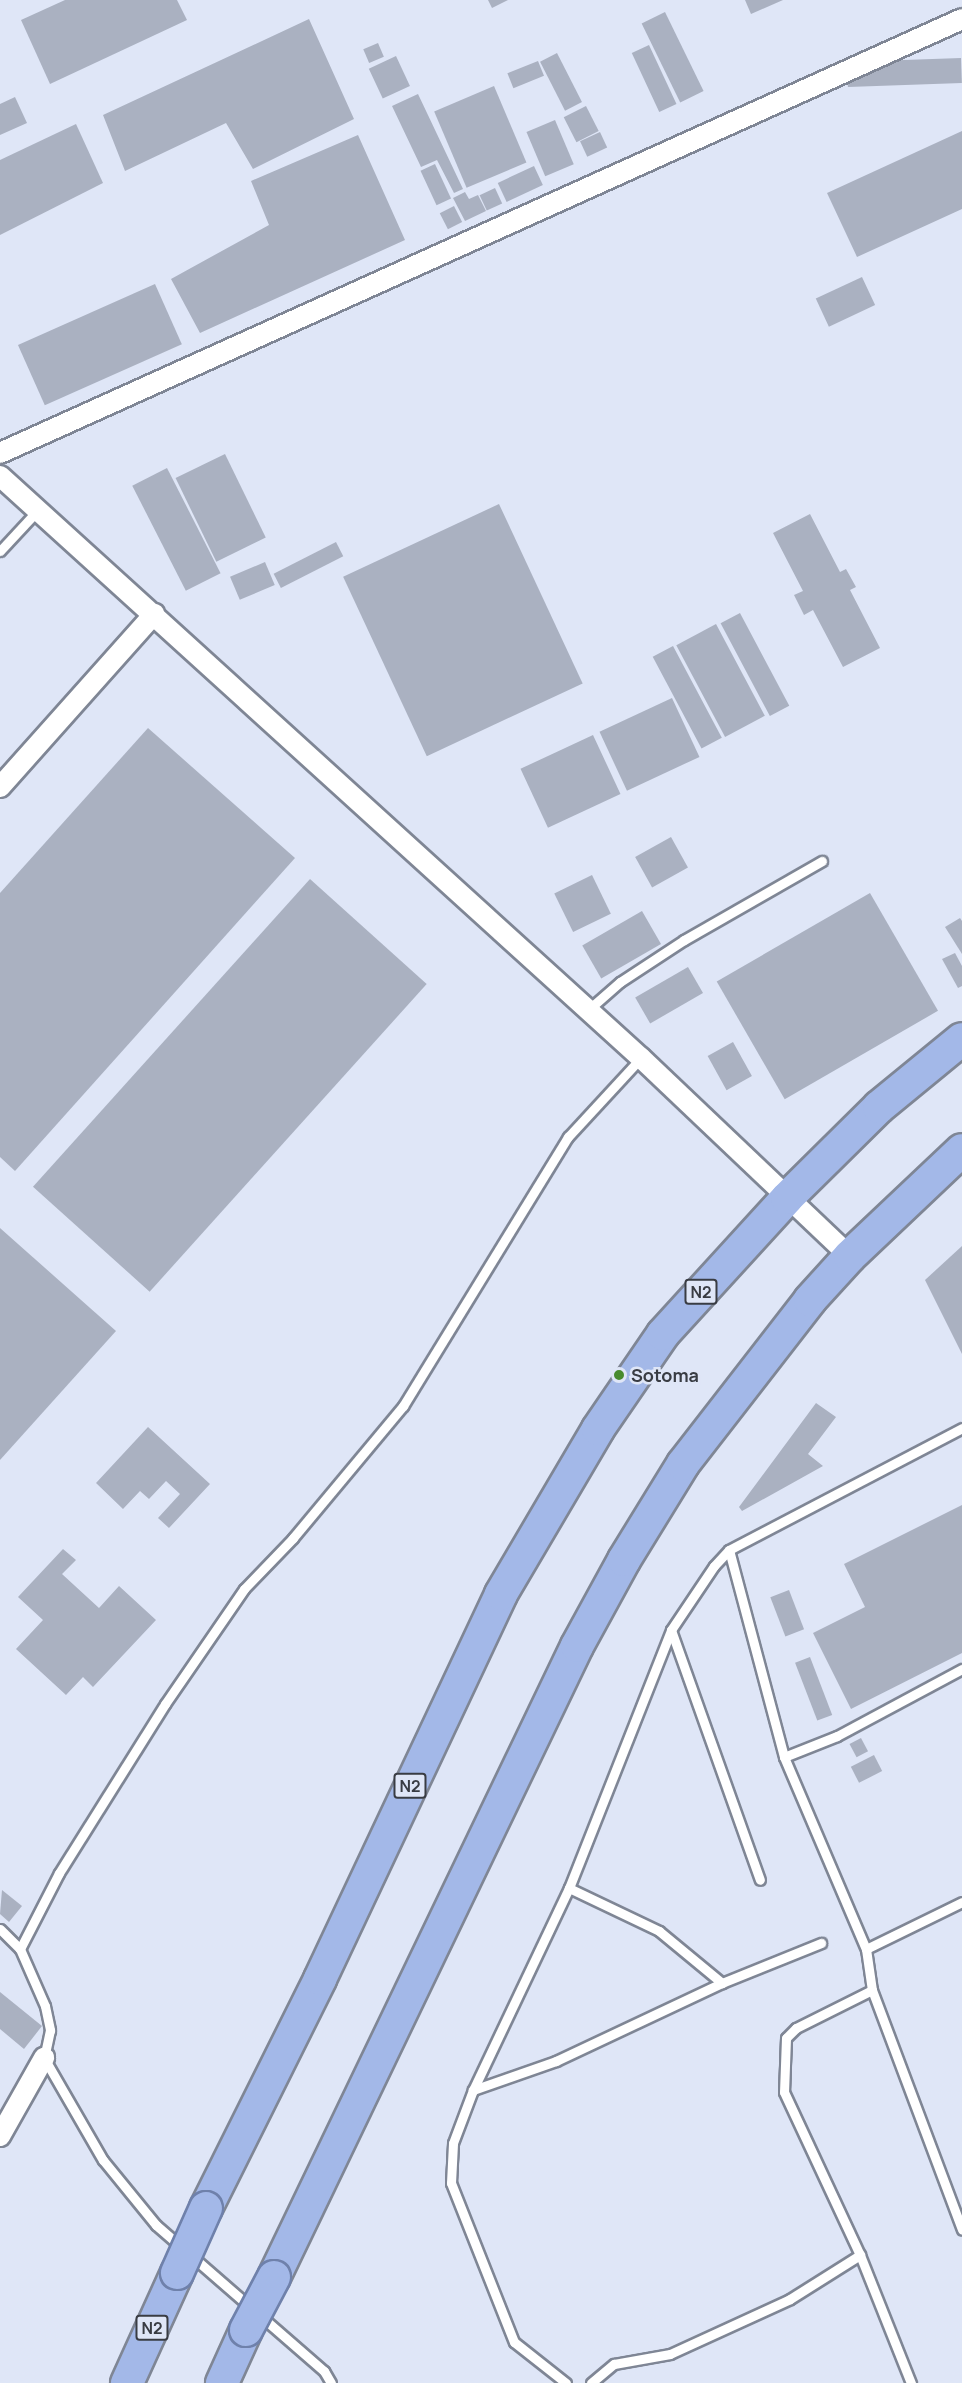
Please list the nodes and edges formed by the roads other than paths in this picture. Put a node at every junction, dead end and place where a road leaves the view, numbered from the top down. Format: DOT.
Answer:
graph roads {
  1 [pos="962,19"];
  2 [pos="0,453"];
  3 [pos="0,476"];
  4 [pos="38,510"];
  5 [pos="0,551"];
  6 [pos="154,614"];
  7 [pos="0,787"];
  8 [pos="822,861"];
  9 [pos="588,1010"];
  10 [pos="962,1040"];
  11 [pos="641,1058"];
  12 [pos="962,1150"];
  13 [pos="787,1198"];
  14 [pos="850,1256"];
  15 [pos="962,1428"];
  16 [pos="729,1550"];
  17 [pos="671,1630"];
  18 [pos="962,1669"];
  19 [pos="784,1757"];
  20 [pos="760,1880"];
  21 [pos="569,1888"];
  22 [pos="962,1902"];
  23 [pos="0,1929"];
  24 [pos="821,1943"];
  25 [pos="20,1949"];
  26 [pos="866,1949"];
  27 [pos="722,1983"];
  28 [pos="872,1990"];
  29 [pos="44,2058"];
  30 [pos="473,2090"];
  31 [pos="0,2136"];
  32 [pos="962,2230"];
  33 [pos="860,2255"];
  34 [pos="127,2383"];
  35 [pos="222,2383"];
  36 [pos="332,2383"];
  37 [pos="566,2383"];
  38 [pos="591,2383"];
  39 [pos="911,2383"];
  1 -- 2 [label="street"];
  3 -- 4 [label="street"];
  4 -- 5 [label="lane"];
  4 -- 6 [label="street"];
  6 -- 7 [label="street"];
  6 -- 9 [label="street"];
  8 -- 9 [label="lane"];
  9 -- 11 [label="street"];
  10 -- 13 [label="highway, N2"];
  11 -- 13 [label="street"];
  11 -- 25 [label="lane"];
  12 -- 14 [label="highway"];
  13 -- 14 [label="street"];
  13 -- 34 [label="highway, N2, bridge"];
  14 -- 35 [label="highway, bridge"];
  15 -- 16 [label="lane"];
  16 -- 17 [label="lane"];
  16 -- 19 [label="lane"];
  17 -- 20 [label="lane"];
  17 -- 21 [label="lane"];
  18 -- 19 [label="lane"];
  19 -- 26 [label="lane"];
  21 -- 27 [label="lane"];
  21 -- 30 [label="lane"];
  22 -- 26 [label="lane"];
  23 -- 25 [label="lane"];
  24 -- 27 [label="lane"];
  25 -- 29 [label="lane"];
  26 -- 28 [label="lane"];
  27 -- 30 [label="lane"];
  28 -- 32 [label="lane"];
  28 -- 33 [label="lane"];
  29 -- 31 [label="street"];
  29 -- 36 [label="lane"];
  30 -- 37 [label="lane"];
  33 -- 38 [label="lane"];
  33 -- 39 [label="lane"];
}
